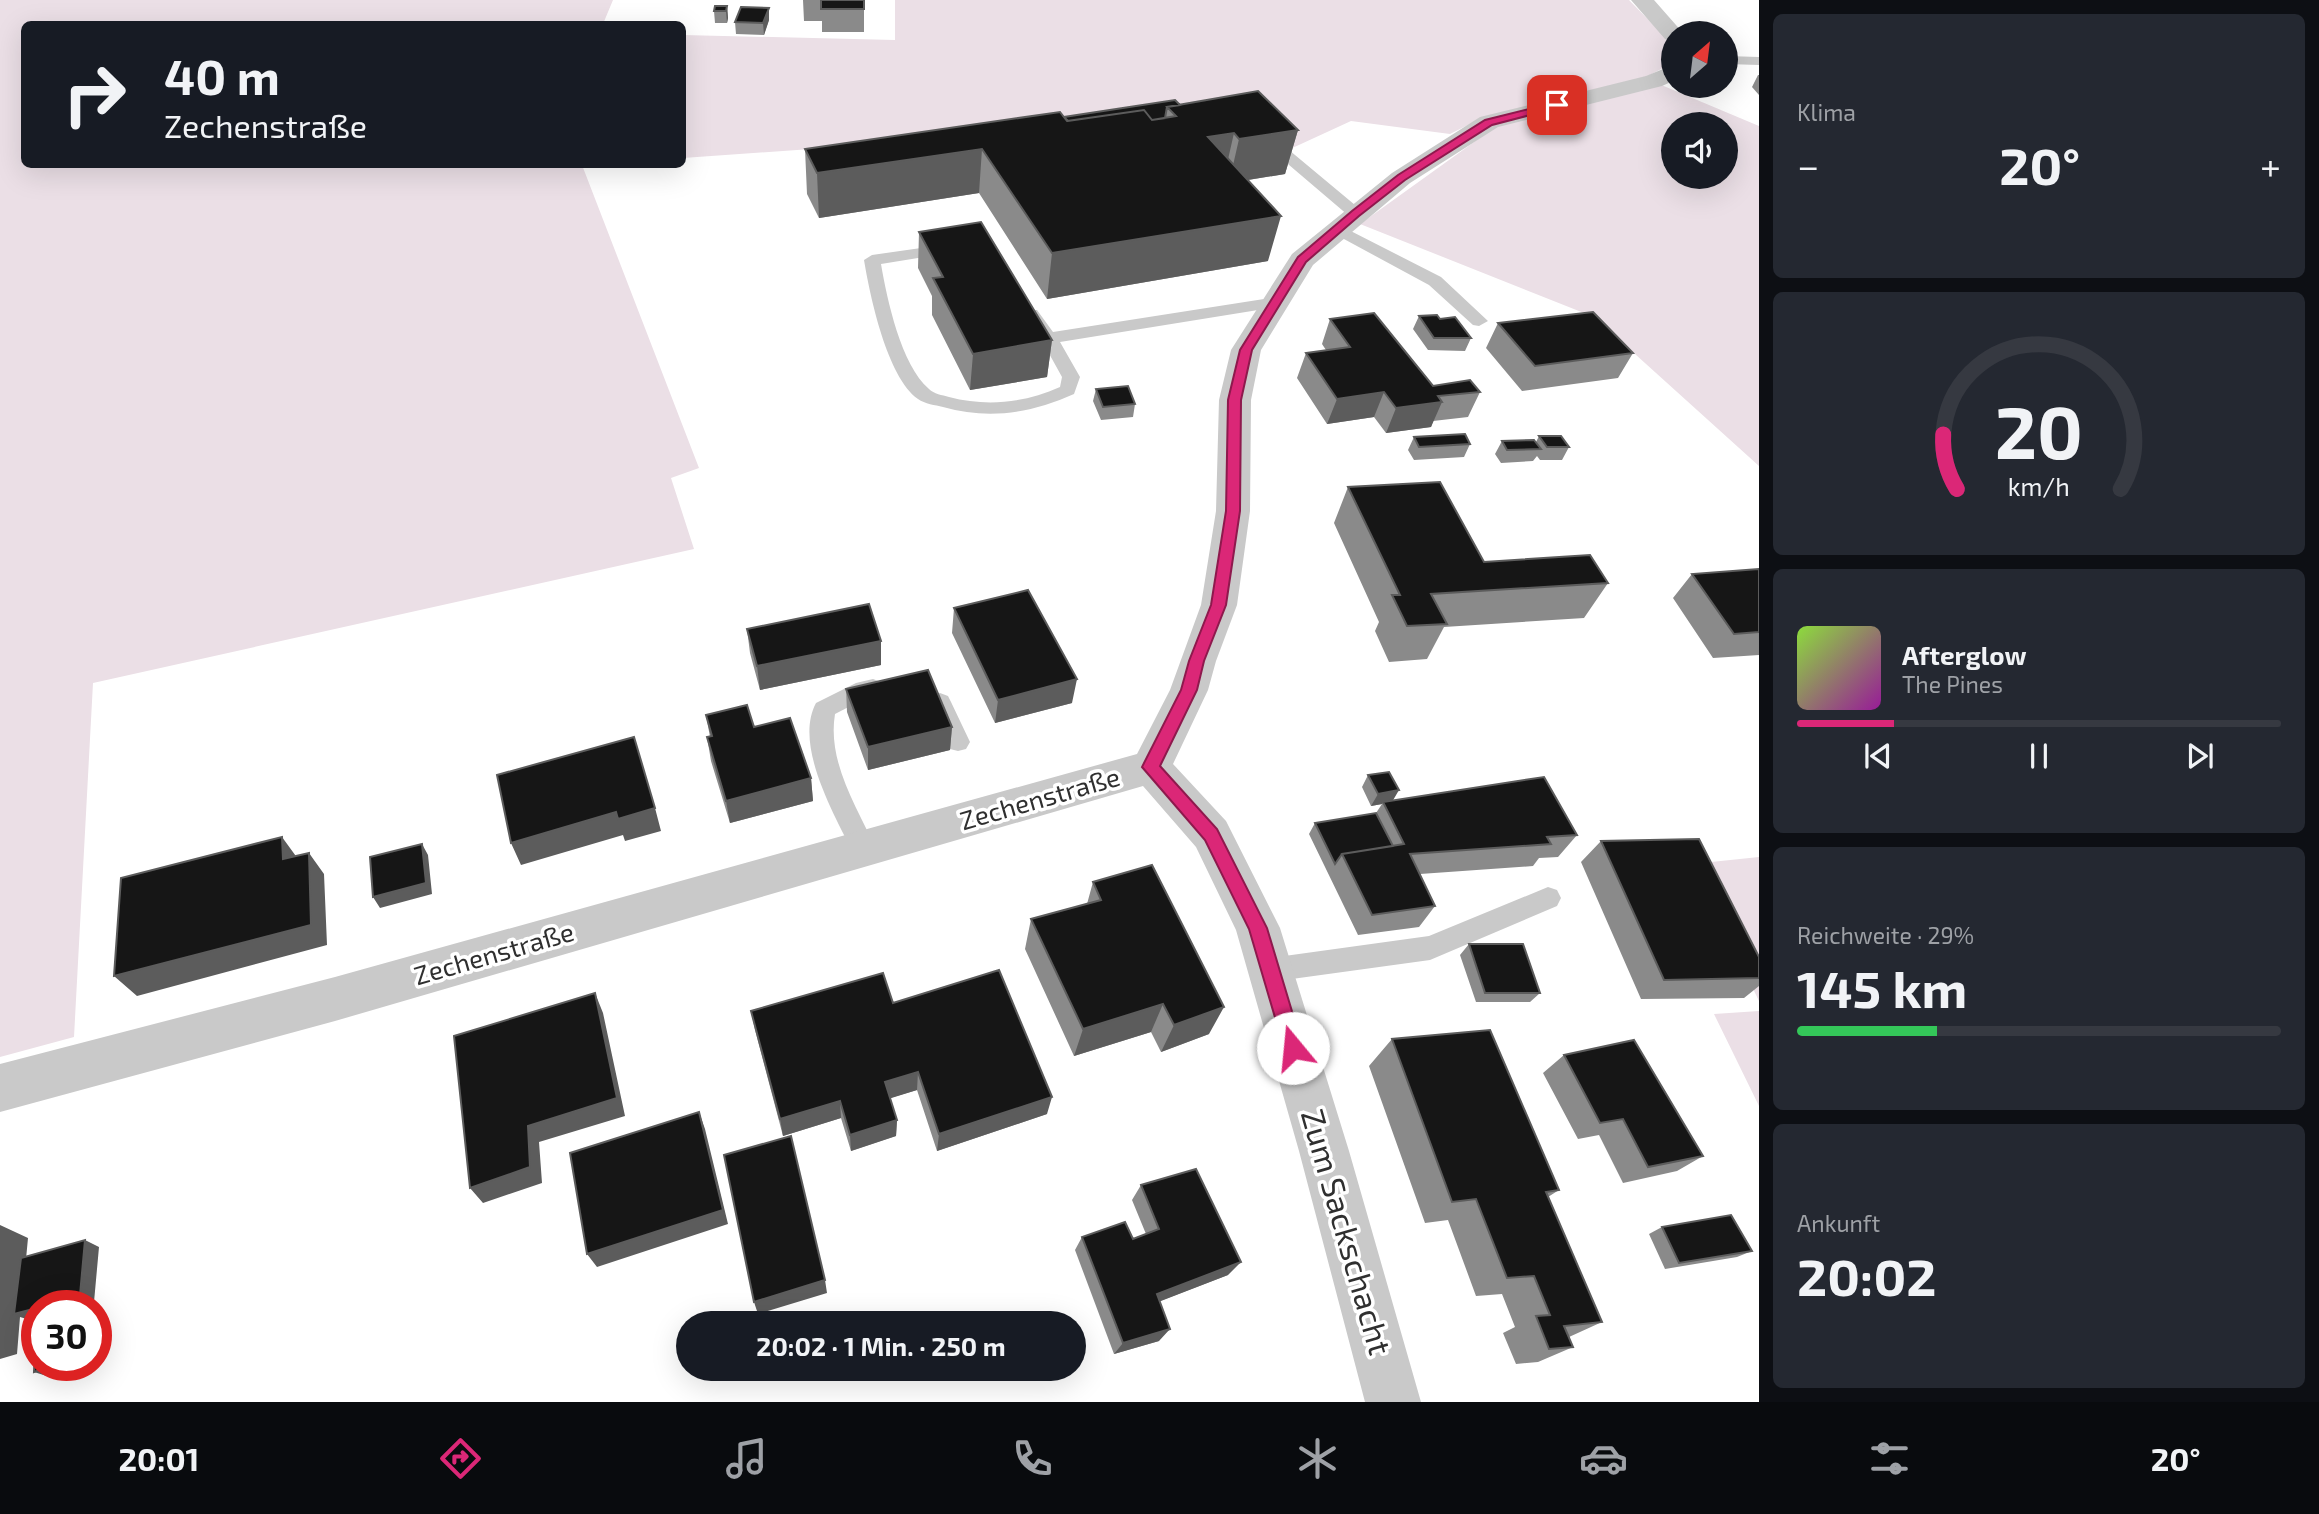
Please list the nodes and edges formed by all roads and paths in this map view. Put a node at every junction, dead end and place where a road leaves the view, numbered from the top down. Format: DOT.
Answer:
graph roads {
  1 [pos="1642,0"];
  2 [pos="1661,21"];
  3 [pos="1738,60"];
  4 [pos="1759,61"];
  5 [pos="1661,78"];
  6 [pos="1252,127"];
  7 [pos="1346,221"];
  8 [pos="968,247"];
  9 [pos="1019,296"];
  10 [pos="1276,302"];
  11 [pos="1479,321"];
  12 [pos="1049,338"];
  13 [pos="898,685"];
  14 [pos="929,686"];
  15 [pos="958,742"];
  16 [pos="1151,767"];
  17 [pos="864,849"];
  18 [pos="1548,898"];
  19 [pos="1270,970"];
  20 [pos="0,1088"];
  21 [pos="1393,1402"];
  1 -- 2 [label="street"];
  3 -- 4 [label="lane"];
  5 -- 7 [label="street, Zechenstraße"];
  6 -- 7 [label="lane"];
  7 -- 10 [label="street, Zechenstraße"];
  7 -- 11 [label="lane"];
  8 -- 12 [label="lane"];
  9 -- 12 [label="lane"];
  10 -- 12 [label="lane"];
  10 -- 16 [label="street, Zechenstraße"];
  13 -- 17 [label="lane"];
  14 -- 15 [label="lane"];
  16 -- 17 [label="street, Zechenstraße"];
  16 -- 19 [label="street, Zum Sackschacht"];
  17 -- 20 [label="street, Zechenstraße"];
  18 -- 19 [label="lane"];
  19 -- 21 [label="street, Zum Sackschacht"];
}
